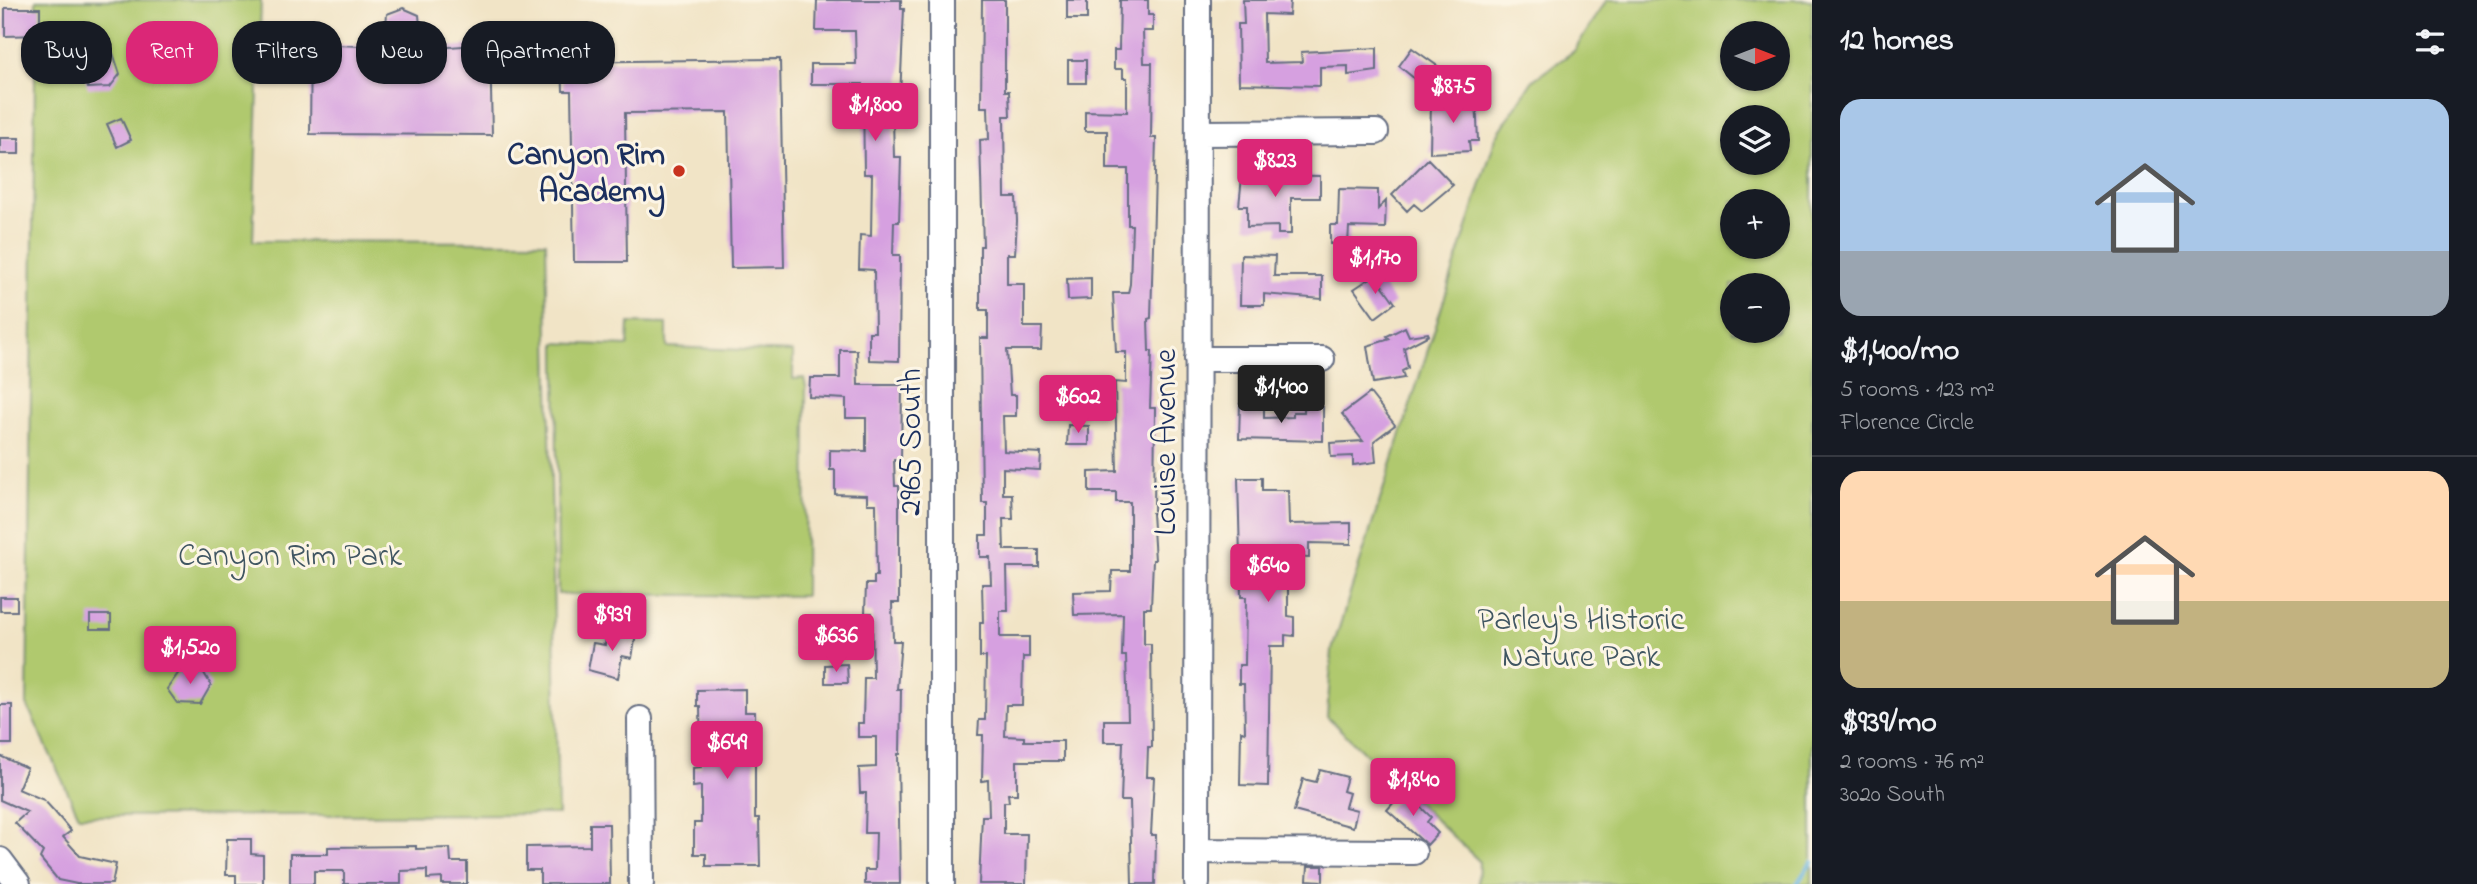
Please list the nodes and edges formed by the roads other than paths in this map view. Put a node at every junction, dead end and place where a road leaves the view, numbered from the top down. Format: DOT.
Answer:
graph roads {
  1 [pos="942,0"];
  2 [pos="1198,0"];
  3 [pos="1376,132"];
  4 [pos="1198,133"];
  5 [pos="1197,359"];
  6 [pos="1322,359"];
  7 [pos="640,719"];
  8 [pos="1197,851"];
  9 [pos="1414,852"];
  10 [pos="0,860"];
  11 [pos="19,884"];
  12 [pos="640,884"];
  13 [pos="942,884"];
  14 [pos="1197,884"];
  1 -- 13 [label="street, 2965 South"];
  2 -- 4 [label="street, Louise Avenue"];
  3 -- 4 [label="street"];
  4 -- 5 [label="street, Louise Avenue"];
  5 -- 6 [label="street"];
  5 -- 8 [label="street, Louise Avenue"];
  7 -- 12 [label="street"];
  8 -- 9 [label="street"];
  8 -- 14 [label="street, Louise Avenue"];
  10 -- 11 [label="street"];
}
